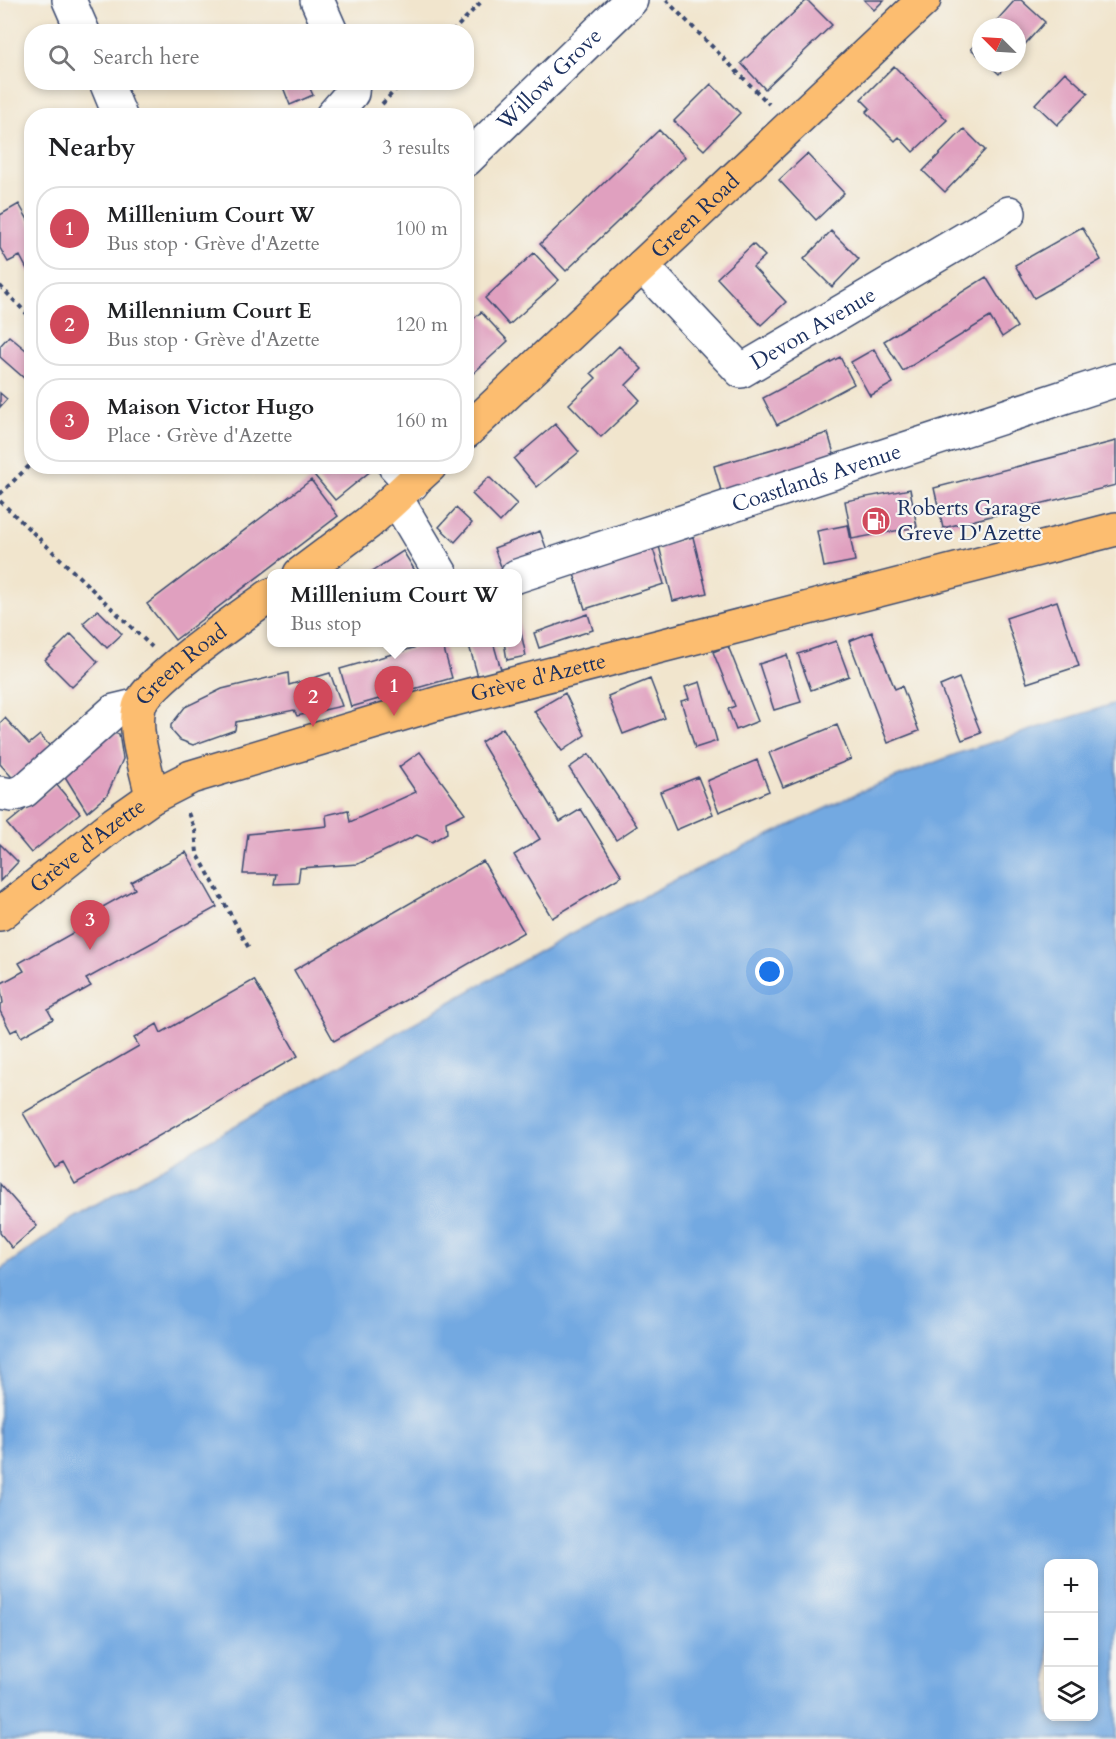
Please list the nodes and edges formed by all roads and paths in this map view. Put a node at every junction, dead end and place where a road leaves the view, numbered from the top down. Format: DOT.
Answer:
graph roads {
  1 [pos="69,0"];
  2 [pos="317,0"];
  3 [pos="483,0"];
  4 [pos="632,0"];
  5 [pos="666,0"];
  6 [pos="924,0"];
  7 [pos="80,24"];
  8 [pos="328,24"];
  9 [pos="460,24"];
  10 [pos="109,90"];
  11 [pos="352,90"];
  12 [pos="395,90"];
  13 [pos="379,107"];
  14 [pos="117,108"];
  15 [pos="339,108"];
  16 [pos="790,125"];
  17 [pos="474,152"];
  18 [pos="1009,213"];
  19 [pos="642,266"];
  20 [pos="0,286"];
  21 [pos="24,311"];
  22 [pos="1116,380"];
  23 [pos="474,424"];
  24 [pos="24,471"];
  25 [pos="408,479"];
  26 [pos="0,494"];
  27 [pos="0,501"];
  28 [pos="1116,529"];
  29 [pos="305,569"];
  30 [pos="440,569"];
  31 [pos="522,574"];
  32 [pos="267,598"];
  33 [pos="152,648"];
  34 [pos="139,705"];
  35 [pos="0,793"];
  36 [pos="152,797"];
  37 [pos="191,822"];
  38 [pos="0,914"];
  39 [pos="250,950"];
  1 -- 7 [label="street"];
  2 -- 8 [label="street"];
  3 -- 9 [label="path"];
  4 -- 17 [label="street, Willow Grove"];
  5 -- 16 [label="path"];
  6 -- 16 [label="main road, Green Road"];
  10 -- 14 [label="street"];
  11 -- 15 [label="street"];
  12 -- 13 [label="path"];
  16 -- 19 [label="main road, Green Road"];
  18 -- 19 [label="street, Devon Avenue"];
  19 -- 23 [label="main road, Green Road"];
  20 -- 21 [label="path"];
  22 -- 31 [label="street, Coastlands Avenue"];
  24 -- 26 [label="path"];
  25 -- 29 [label="main road"];
  25 -- 30 [label="street"];
  27 -- 33 [label="path"];
  28 -- 36 [label="main road, Grève d'Azette"];
  32 -- 34 [label="main road, Green Road"];
  34 -- 35 [label="street"];
  34 -- 36 [label="main road, Green Road"];
  36 -- 38 [label="main road, Grève d'Azette"];
  37 -- 39 [label="path"];
}
